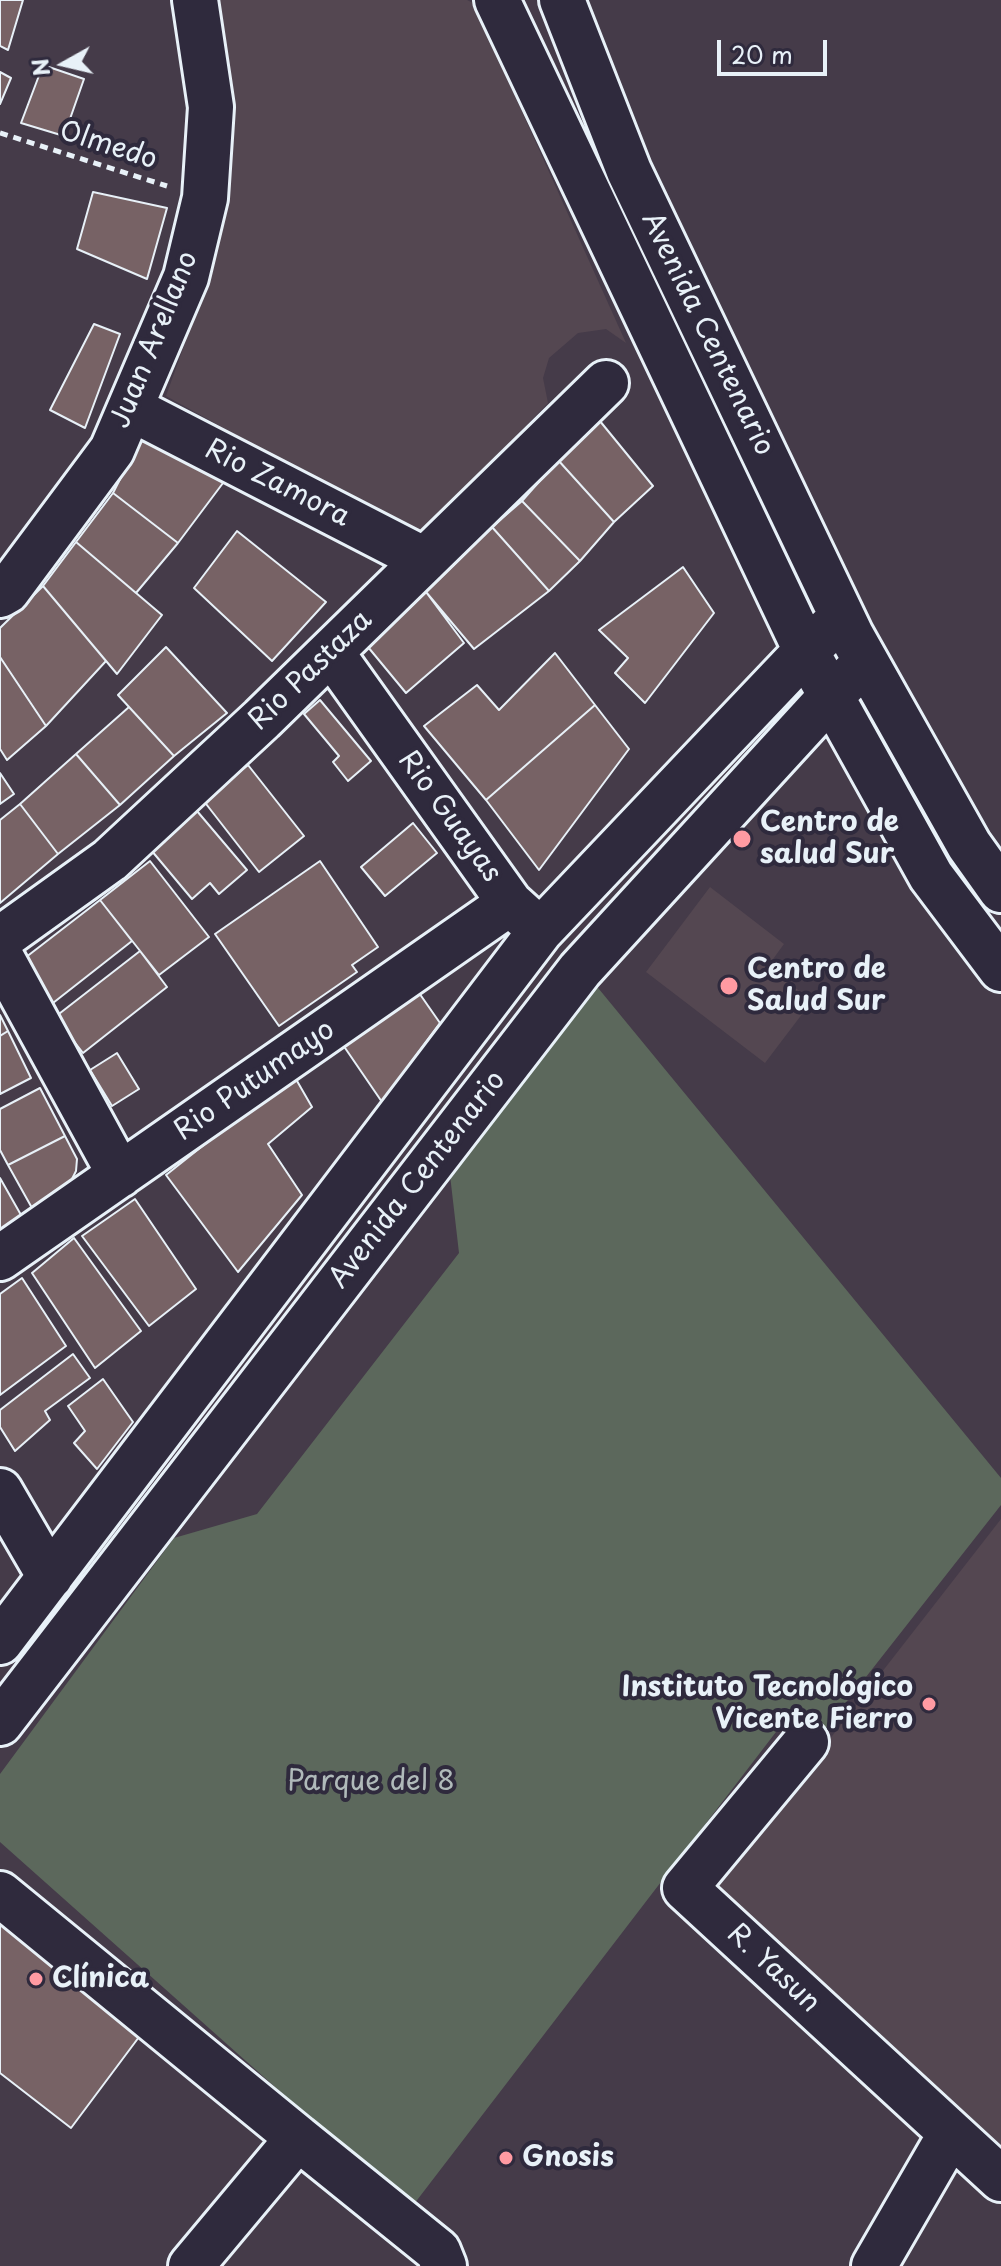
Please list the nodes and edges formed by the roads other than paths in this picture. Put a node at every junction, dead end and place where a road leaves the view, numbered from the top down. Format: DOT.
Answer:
graph roads {
  1 [pos="195,0"];
  2 [pos="497,0"];
  3 [pos="562,0"];
  4 [pos="606,383"];
  5 [pos="130,408"];
  6 [pos="425,560"];
  7 [pos="0,595"];
  8 [pos="842,617"];
  9 [pos="806,651"];
  10 [pos="331,652"];
  11 [pos="866,662"];
  12 [pos="830,697"];
  13 [pos="1001,890"];
  14 [pos="526,916"];
  15 [pos="0,939"];
  16 [pos="0,955"];
  17 [pos="1001,969"];
  18 [pos="580,970"];
  19 [pos="120,1175"];
  20 [pos="0,1258"];
  21 [pos="0,1491"];
  22 [pos="50,1577"];
  23 [pos="0,1642"];
  24 [pos="0,1723"];
  25 [pos="806,1742"];
  26 [pos="0,1894"];
  27 [pos="951,2133"];
  28 [pos="298,2138"];
  29 [pos="1001,2179"];
  30 [pos="191,2266"];
  31 [pos="444,2266"];
  32 [pos="874,2266"];
  1 -- 5 [label="street, Juan Arellano"];
  2 -- 9 [label="street, Avenida Centenario"];
  3 -- 8 [label="street, Avenida Centenario"];
  4 -- 6 [label="street, Rio Pastaza"];
  5 -- 6 [label="street, Rio Zamora"];
  5 -- 7 [label="street, Juan Arellano"];
  6 -- 10 [label="street, Rio Pastaza"];
  8 -- 9 [label="street, Avenida Centenario"];
  8 -- 11 [label="street"];
  9 -- 12 [label="street"];
  9 -- 14 [label="street, Avenida Centenario"];
  10 -- 14 [label="street, Rio Guayas"];
  10 -- 15 [label="street, Rio Pastaza"];
  11 -- 12 [label="street, Avenida Centenario"];
  11 -- 13 [label="street"];
  12 -- 17 [label="street"];
  12 -- 18 [label="street, Avenida Centenario"];
  14 -- 18 [label="street, Rio Guayas"];
  14 -- 19 [label="street, Rio Putumayo"];
  14 -- 22 [label="street, Avenida Centenario"];
  16 -- 19 [label="street"];
  18 -- 24 [label="street, Avenida Centenario"];
  19 -- 20 [label="street, Rio Putumayo"];
  21 -- 22 [label="street"];
  22 -- 23 [label="street, Avenida Centenario"];
  25 -- 27 [label="street, R. Yasun"];
  26 -- 28 [label="street"];
  27 -- 29 [label="street, R. Yasun"];
  27 -- 32 [label="street"];
  28 -- 30 [label="street"];
  28 -- 31 [label="street"];
}
